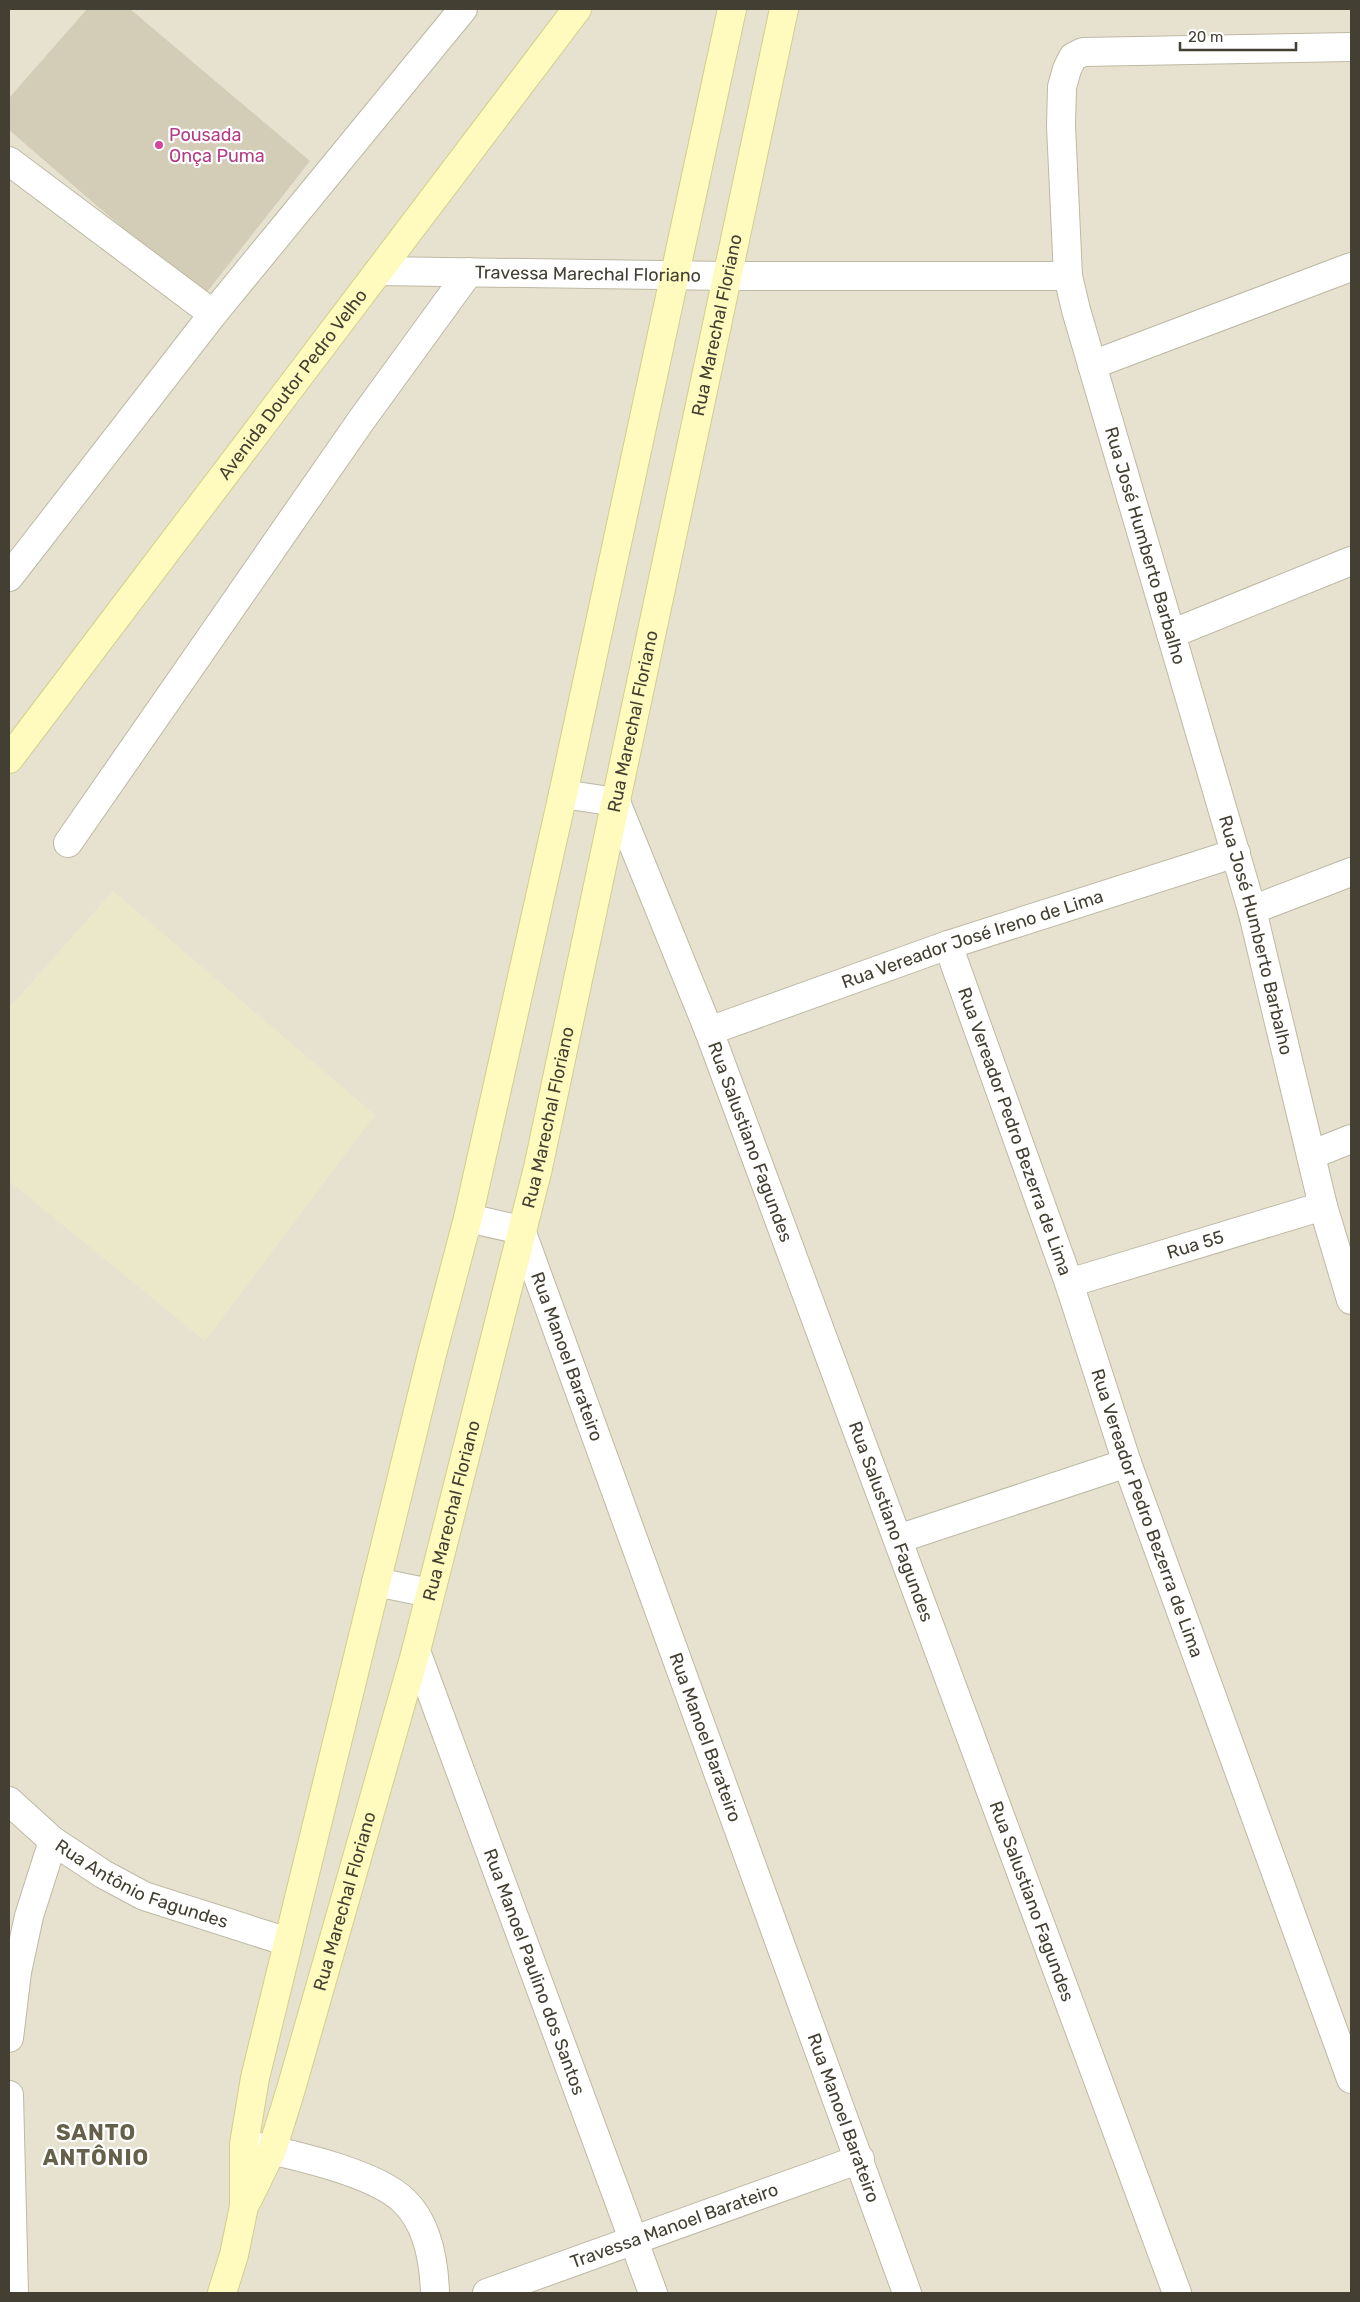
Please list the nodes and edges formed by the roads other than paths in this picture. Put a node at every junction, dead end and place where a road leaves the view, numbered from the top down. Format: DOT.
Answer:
graph roads {
  1 [pos="577,9"];
  2 [pos="732,9"];
  3 [pos="784,9"];
  4 [pos="460,10"];
  5 [pos="1351,47"];
  6 [pos="9,161"];
  7 [pos="1351,268"];
  8 [pos="379,271"];
  9 [pos="468,272"];
  10 [pos="675,275"];
  11 [pos="727,276"];
  12 [pos="1068,276"];
  13 [pos="213,314"];
  14 [pos="1092,364"];
  15 [pos="1351,561"];
  16 [pos="9,577"];
  17 [pos="1171,634"];
  18 [pos="9,759"];
  19 [pos="563,794"];
  20 [pos="616,802"];
  21 [pos="68,843"];
  22 [pos="1236,854"];
  23 [pos="1351,872"];
  24 [pos="1252,910"];
  25 [pos="948,945"];
  26 [pos="709,1030"];
  27 [pos="1351,1139"];
  28 [pos="1311,1155"];
  29 [pos="1323,1206"];
  30 [pos="468,1218"];
  31 [pos="521,1230"];
  32 [pos="1069,1284"];
  33 [pos="1351,1300"];
  34 [pos="1127,1463"];
  35 [pos="898,1539"];
  36 [pos="376,1582"];
  37 [pos="430,1593"];
  38 [pos="416,1651"];
  39 [pos="9,1802"];
  40 [pos="53,1841"];
  41 [pos="288,1942"];
  42 [pos="9,2038"];
  43 [pos="1351,2079"];
  44 [pos="9,2095"];
  45 [pos="244,2144"];
  46 [pos="272,2150"];
  47 [pos="860,2159"];
  48 [pos="244,2206"];
  49 [pos="634,2240"];
  50 [pos="14,2293"];
  51 [pos="222,2293"];
  52 [pos="435,2293"];
  53 [pos="488,2293"];
  54 [pos="653,2293"];
  55 [pos="908,2293"];
  56 [pos="1177,2293"];
  1 -- 8 [label="street, Avenida Doutor Pedro Velho"];
  2 -- 10 [label="street, Rua Marechal Floriano"];
  3 -- 11 [label="street, Rua Marechal Floriano"];
  4 -- 13 [label="street"];
  5 -- 12 [label="street, Rua José Humberto Barbalho"];
  6 -- 13 [label="street"];
  7 -- 14 [label="street"];
  8 -- 9 [label="street, Travessa Marechal Floriano"];
  8 -- 18 [label="street, Avenida Doutor Pedro Velho"];
  9 -- 10 [label="street, Travessa Marechal Floriano"];
  9 -- 21 [label="street"];
  10 -- 11 [label="street, Travessa Marechal Floriano"];
  10 -- 19 [label="street, Rua Marechal Floriano"];
  11 -- 12 [label="street, Travessa Marechal Floriano"];
  11 -- 20 [label="street, Rua Marechal Floriano"];
  12 -- 14 [label="street, Rua José Humberto Barbalho"];
  13 -- 16 [label="street"];
  14 -- 17 [label="street, Rua José Humberto Barbalho"];
  15 -- 17 [label="street"];
  17 -- 22 [label="street, Rua José Humberto Barbalho"];
  19 -- 20 [label="street"];
  19 -- 30 [label="street, Rua Marechal Floriano"];
  20 -- 26 [label="street, Rua Salustiano Fagundes"];
  20 -- 31 [label="street, Rua Marechal Floriano"];
  22 -- 24 [label="street, Rua José Humberto Barbalho"];
  22 -- 25 [label="street, Rua Vereador José Ireno de Lima"];
  23 -- 24 [label="street"];
  24 -- 28 [label="street, Rua José Humberto Barbalho"];
  25 -- 26 [label="street, Rua Vereador José Ireno de Lima"];
  25 -- 32 [label="street, Rua Vereador Pedro Bezerra de Lima"];
  26 -- 35 [label="street, Rua Salustiano Fagundes"];
  27 -- 28 [label="street"];
  28 -- 29 [label="street, Rua José Humberto Barbalho"];
  29 -- 32 [label="street, Rua 55"];
  29 -- 33 [label="street, Rua José Humberto Barbalho"];
  30 -- 31 [label="street"];
  30 -- 36 [label="street, Rua Marechal Floriano"];
  31 -- 37 [label="street, Rua Marechal Floriano"];
  31 -- 47 [label="street, Rua Manoel Barateiro"];
  32 -- 34 [label="street, Rua Vereador Pedro Bezerra de Lima"];
  34 -- 35 [label="street"];
  34 -- 43 [label="street, Rua Vereador Pedro Bezerra de Lima"];
  35 -- 56 [label="street, Rua Salustiano Fagundes"];
  36 -- 37 [label="street"];
  36 -- 41 [label="street, Rua Marechal Floriano"];
  37 -- 38 [label="street, Rua Marechal Floriano"];
  38 -- 46 [label="street, Rua Marechal Floriano"];
  38 -- 49 [label="street, Rua Manoel Paulino dos Santos"];
  39 -- 40 [label="street, Rua Antônio Fagundes"];
  40 -- 41 [label="street, Rua Antônio Fagundes"];
  40 -- 42 [label="street"];
  41 -- 45 [label="street, Rua Marechal Floriano"];
  44 -- 50 [label="street"];
  45 -- 46 [label="street"];
  45 -- 48 [label="street, Rua Marechal Floriano"];
  46 -- 48 [label="street, Rua Marechal Floriano"];
  46 -- 52 [label="street"];
  47 -- 49 [label="street, Travessa Manoel Barateiro"];
  47 -- 55 [label="street, Rua Manoel Barateiro"];
  48 -- 51 [label="street, Rua Marechal Floriano"];
  49 -- 53 [label="street, Travessa Manoel Barateiro"];
  49 -- 54 [label="street, Rua Manoel Paulino dos Santos"];
}
